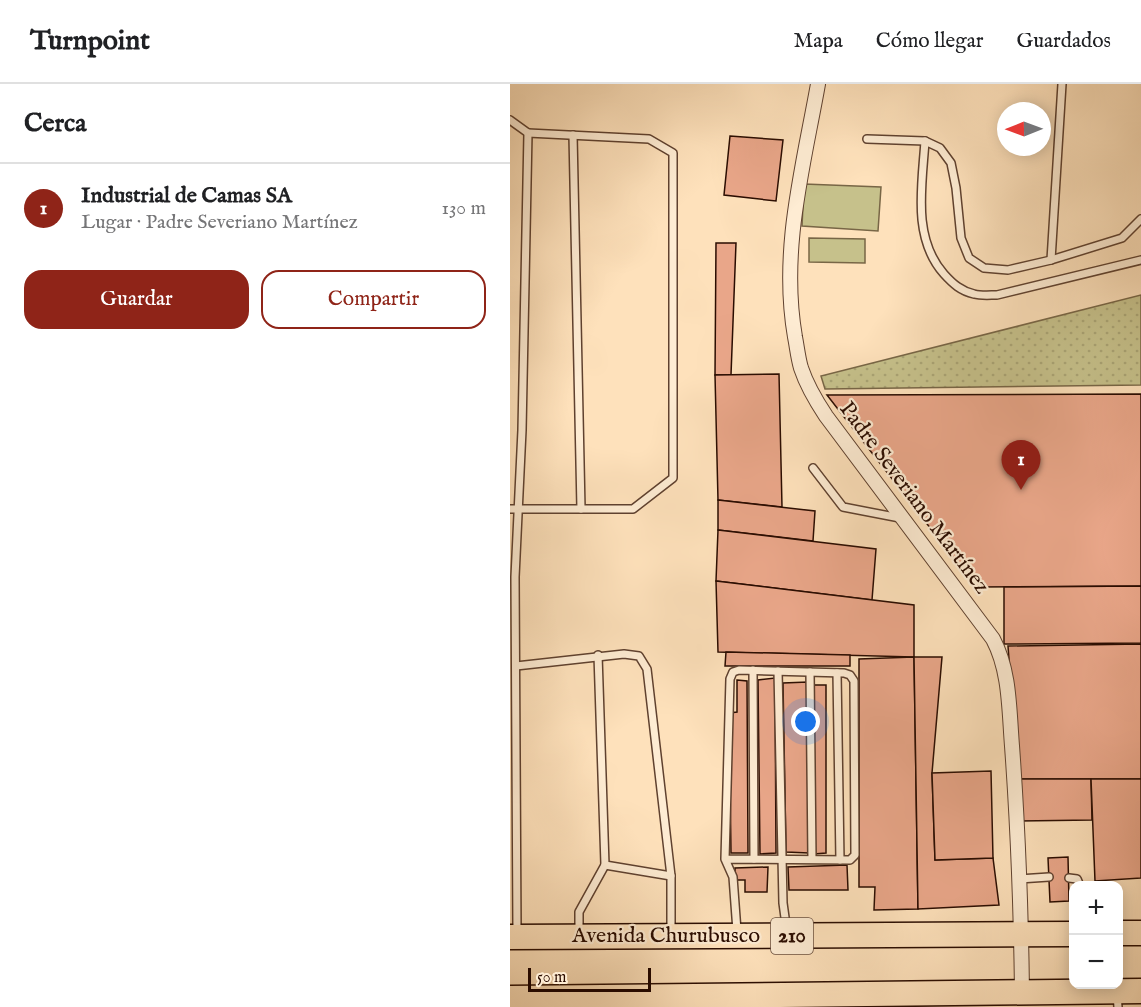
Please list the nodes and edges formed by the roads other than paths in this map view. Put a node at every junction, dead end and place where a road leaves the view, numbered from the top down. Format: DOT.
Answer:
graph roads {
  1 [pos="818,84"];
  2 [pos="1062,84"];
  3 [pos="510,120"];
  4 [pos="528,133"];
  5 [pos="573,135"];
  6 [pos="867,139"];
  7 [pos="925,141"];
  8 [pos="1141,219"];
  9 [pos="1051,260"];
  10 [pos="1141,260"];
  11 [pos="813,468"];
  12 [pos="514,509"];
  13 [pos="581,509"];
  14 [pos="903,519"];
  15 [pos="598,655"];
  16 [pos="516,666"];
  17 [pos="753,670"];
  18 [pos="778,671"];
  19 [pos="810,672"];
  20 [pos="837,673"];
  21 [pos="725,859"];
  22 [pos="754,859"];
  23 [pos="783,859"];
  24 [pos="812,859"];
  25 [pos="840,860"];
  26 [pos="605,865"];
  27 [pos="671,876"];
  28 [pos="1049,878"];
  29 [pos="1068,878"];
  30 [pos="1019,879"];
  31 [pos="1078,881"];
  32 [pos="1123,933"];
  33 [pos="1141,933"];
  34 [pos="1069,934"];
  35 [pos="1021,935"];
  36 [pos="579,936"];
  37 [pos="671,936"];
  38 [pos="737,936"];
  39 [pos="788,936"];
  40 [pos="514,937"];
  41 [pos="1141,991"];
  42 [pos="1022,992"];
  43 [pos="510,998"];
  44 [pos="1118,999"];
  45 [pos="724,1002"];
  1 -- 14 [label="street, Padre Severiano Martínez"];
  2 -- 9 [label="lane"];
  3 -- 4 [label="lane"];
  4 -- 5 [label="lane"];
  4 -- 12 [label="lane"];
  5 -- 13 [label="lane"];
  5 -- 13 [label="lane"];
  6 -- 7 [label="lane"];
  7 -- 9 [label="lane"];
  7 -- 10 [label="lane"];
  8 -- 9 [label="lane"];
  11 -- 14 [label="lane"];
  12 -- 13 [label="lane"];
  12 -- 16 [label="lane"];
  14 -- 30 [label="street, Padre Severiano Martínez"];
  15 -- 16 [label="lane"];
  15 -- 26 [label="lane"];
  15 -- 27 [label="lane"];
  16 -- 40 [label="lane"];
  17 -- 18 [label="lane"];
  17 -- 21 [label="lane"];
  17 -- 22 [label="lane"];
  18 -- 19 [label="lane"];
  18 -- 23 [label="lane"];
  19 -- 20 [label="lane"];
  19 -- 24 [label="lane"];
  20 -- 25 [label="lane"];
  20 -- 25 [label="lane"];
  21 -- 22 [label="lane"];
  21 -- 38 [label="lane"];
  22 -- 23 [label="lane"];
  23 -- 24 [label="lane"];
  23 -- 39 [label="lane"];
  24 -- 25 [label="lane"];
  26 -- 27 [label="lane"];
  26 -- 36 [label="lane"];
  27 -- 37 [label="lane"];
  28 -- 30 [label="lane"];
  29 -- 31 [label="lane"];
  30 -- 35 [label="street, Padre Severiano Martínez"];
  32 -- 33 [label="highway"];
  34 -- 35 [label="highway, Avenida Churubusco / 210"];
  35 -- 39 [label="highway, Avenida Churubusco / 210"];
  35 -- 42 [label="street, Padre Severiano Martínez"];
  36 -- 37 [label="highway, Avenida Churubusco / 210"];
  36 -- 40 [label="highway, Avenida Churubusco / 210"];
  37 -- 38 [label="highway, Avenida Churubusco / 210"];
  38 -- 39 [label="highway, Avenida Churubusco / 210"];
  41 -- 44 [label="highway"];
  42 -- 44 [label="highway"];
  42 -- 45 [label="highway"];
  43 -- 45 [label="highway"];
}
